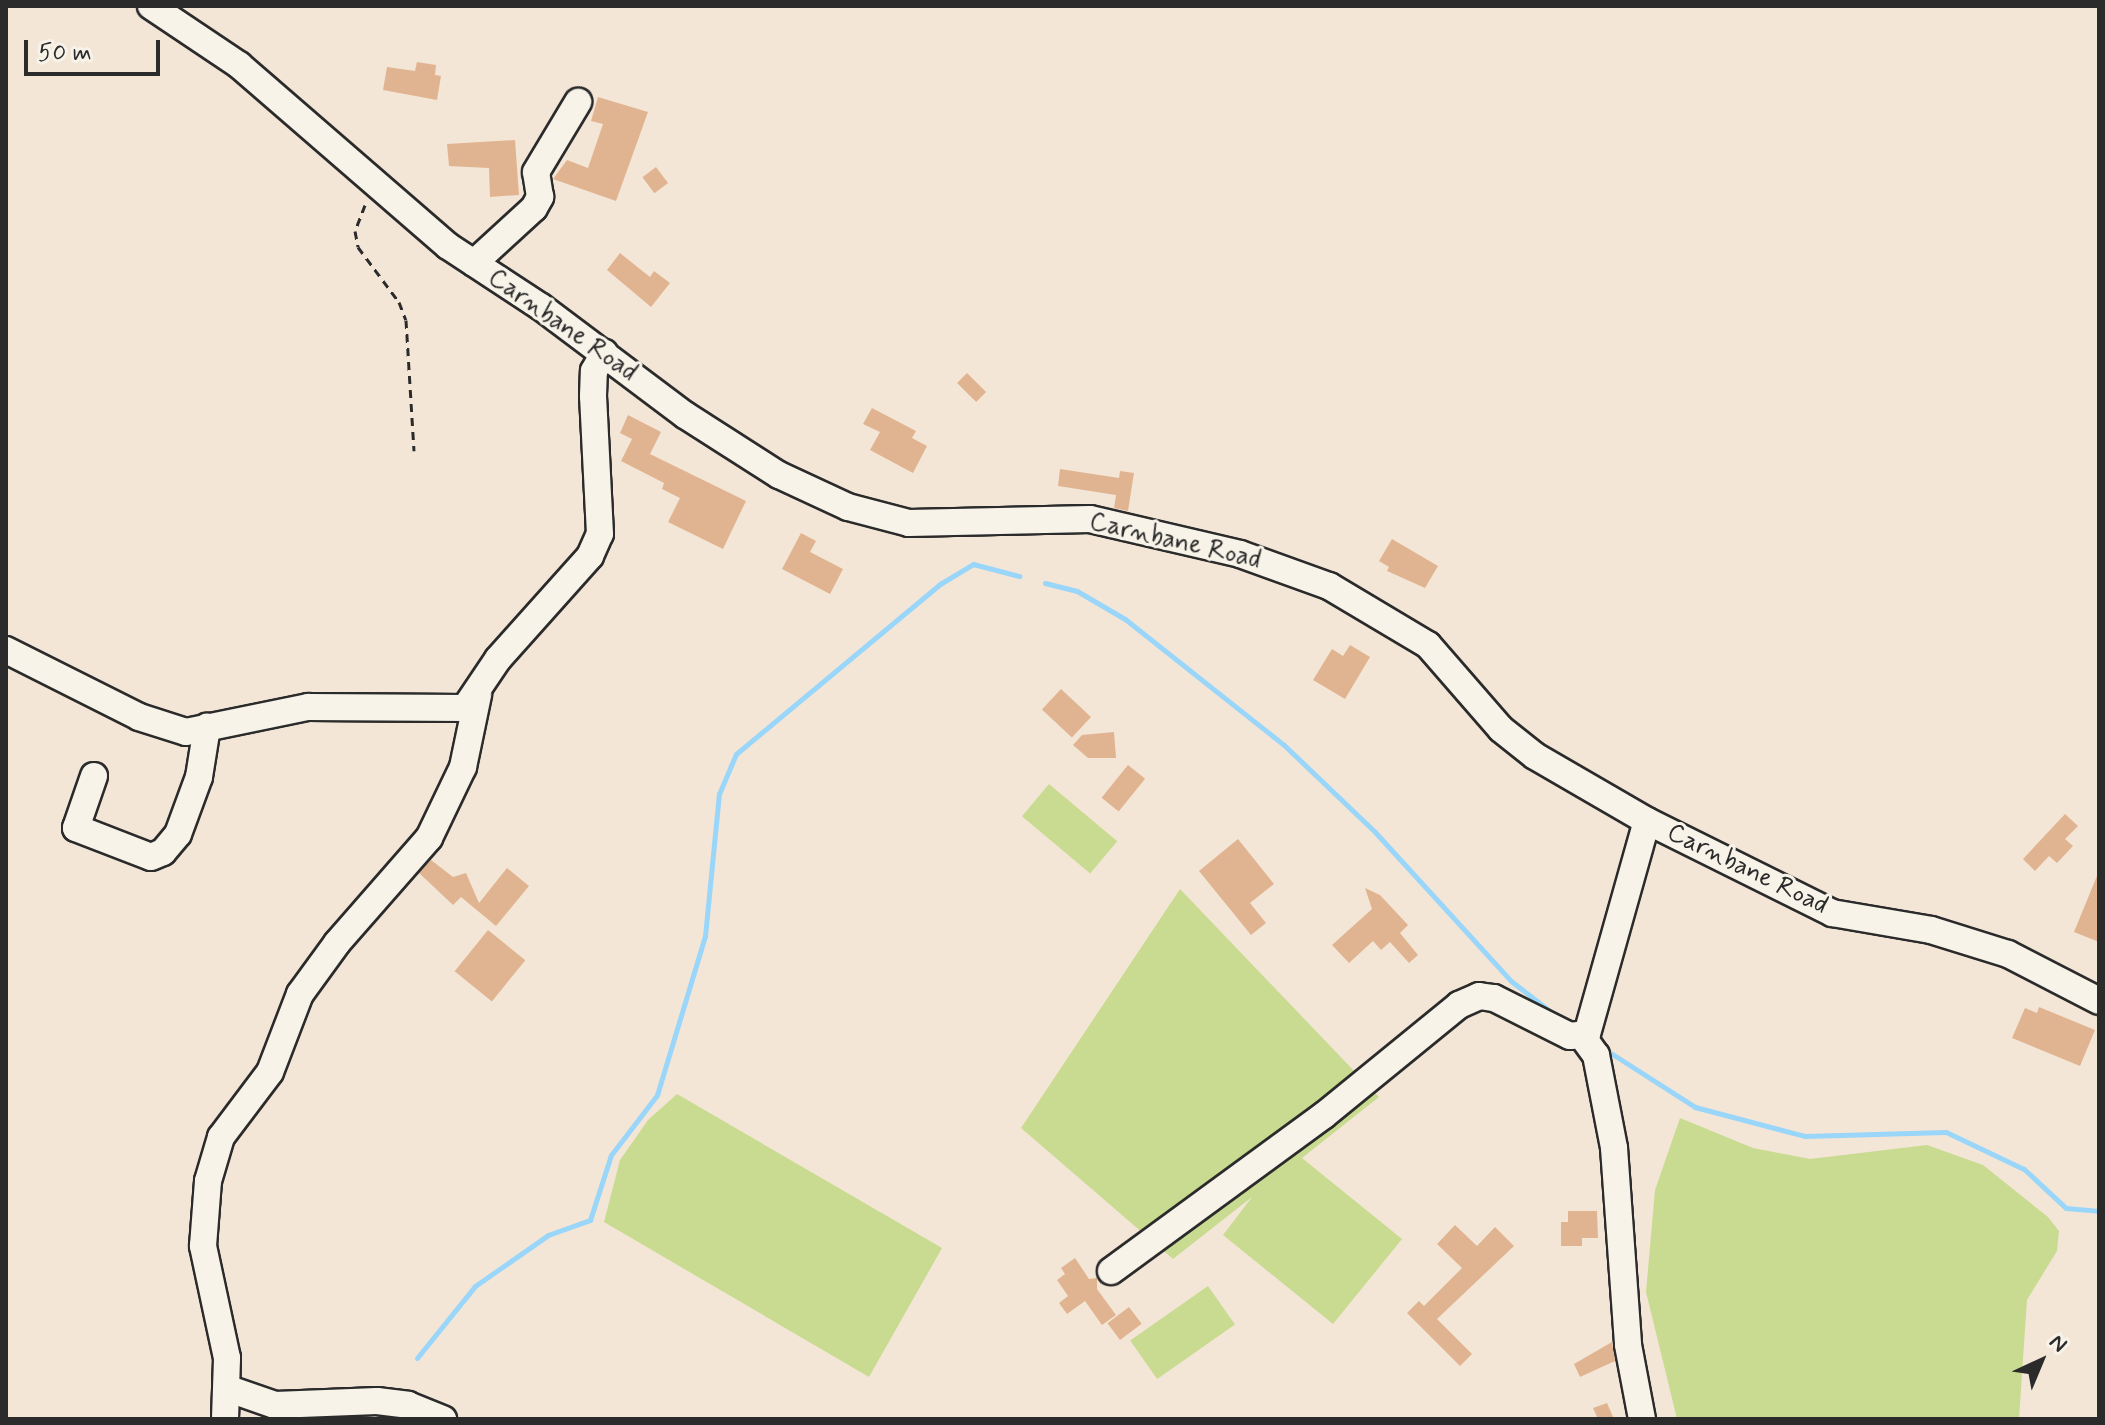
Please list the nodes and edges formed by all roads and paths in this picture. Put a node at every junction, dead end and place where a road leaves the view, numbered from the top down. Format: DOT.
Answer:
graph roads {
  1 [pos="151,6"];
  2 [pos="578,102"];
  3 [pos="379,186"];
  4 [pos="474,263"];
  5 [pos="604,353"];
  6 [pos="414,451"];
  7 [pos="6,650"];
  8 [pos="478,695"];
  9 [pos="207,727"];
  10 [pos="94,776"];
  11 [pos="1647,821"];
  12 [pos="2099,1001"];
  13 [pos="1584,1035"];
  14 [pos="1111,1271"];
  15 [pos="229,1389"];
  16 [pos="225,1419"];
  17 [pos="443,1419"];
  18 [pos="1642,1419"];
  1 -- 3 [label="street, Carnbane Road"];
  2 -- 4 [label="street"];
  3 -- 4 [label="street, Carnbane Road"];
  3 -- 6 [label="path"];
  4 -- 5 [label="street, Carnbane Road"];
  5 -- 8 [label="street"];
  5 -- 11 [label="street, Carnbane Road"];
  7 -- 9 [label="street"];
  8 -- 9 [label="street"];
  8 -- 15 [label="street"];
  9 -- 10 [label="street"];
  11 -- 12 [label="street, Carnbane Road"];
  11 -- 13 [label="street"];
  13 -- 14 [label="street"];
  13 -- 18 [label="street"];
  15 -- 16 [label="street"];
  15 -- 17 [label="street"];
}
